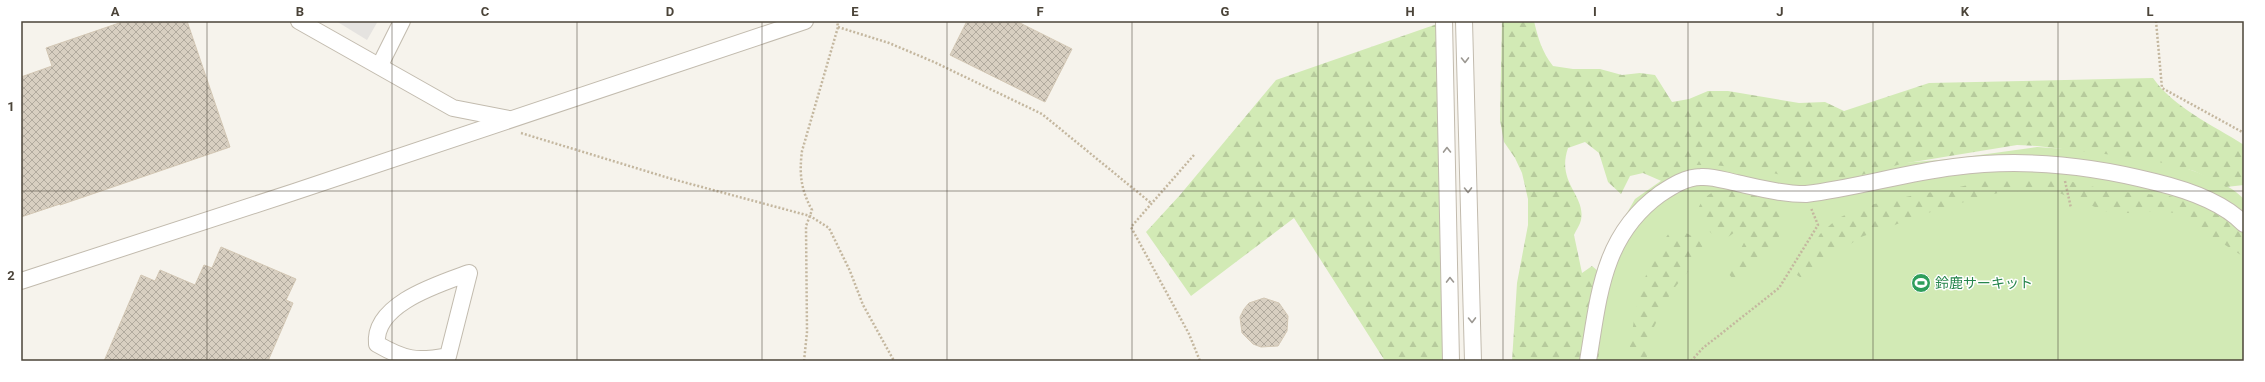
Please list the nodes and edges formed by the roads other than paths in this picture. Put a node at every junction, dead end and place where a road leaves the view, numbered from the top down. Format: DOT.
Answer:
graph roads {
  1 [pos="299,21"];
  2 [pos="402,21"];
  3 [pos="805,21"];
  4 [pos="1444,21"];
  5 [pos="1464,21"];
  6 [pos="380,65"];
  7 [pos="514,126"];
  8 [pos="2244,224"];
  9 [pos="469,273"];
  10 [pos="21,281"];
  11 [pos="1451,361"];
  12 [pos="1472,361"];
  13 [pos="1588,361"];
  1 -- 6 [label="street"];
  2 -- 6 [label="street"];
  3 -- 7 [label="street"];
  11 -- 4 [label="street, one-way"];
  5 -- 12 [label="street, one-way"];
  6 -- 7 [label="street"];
  7 -- 10 [label="street"];
  8 -- 13 [label="street"];
  9 -- 9 [label="street"];
}
